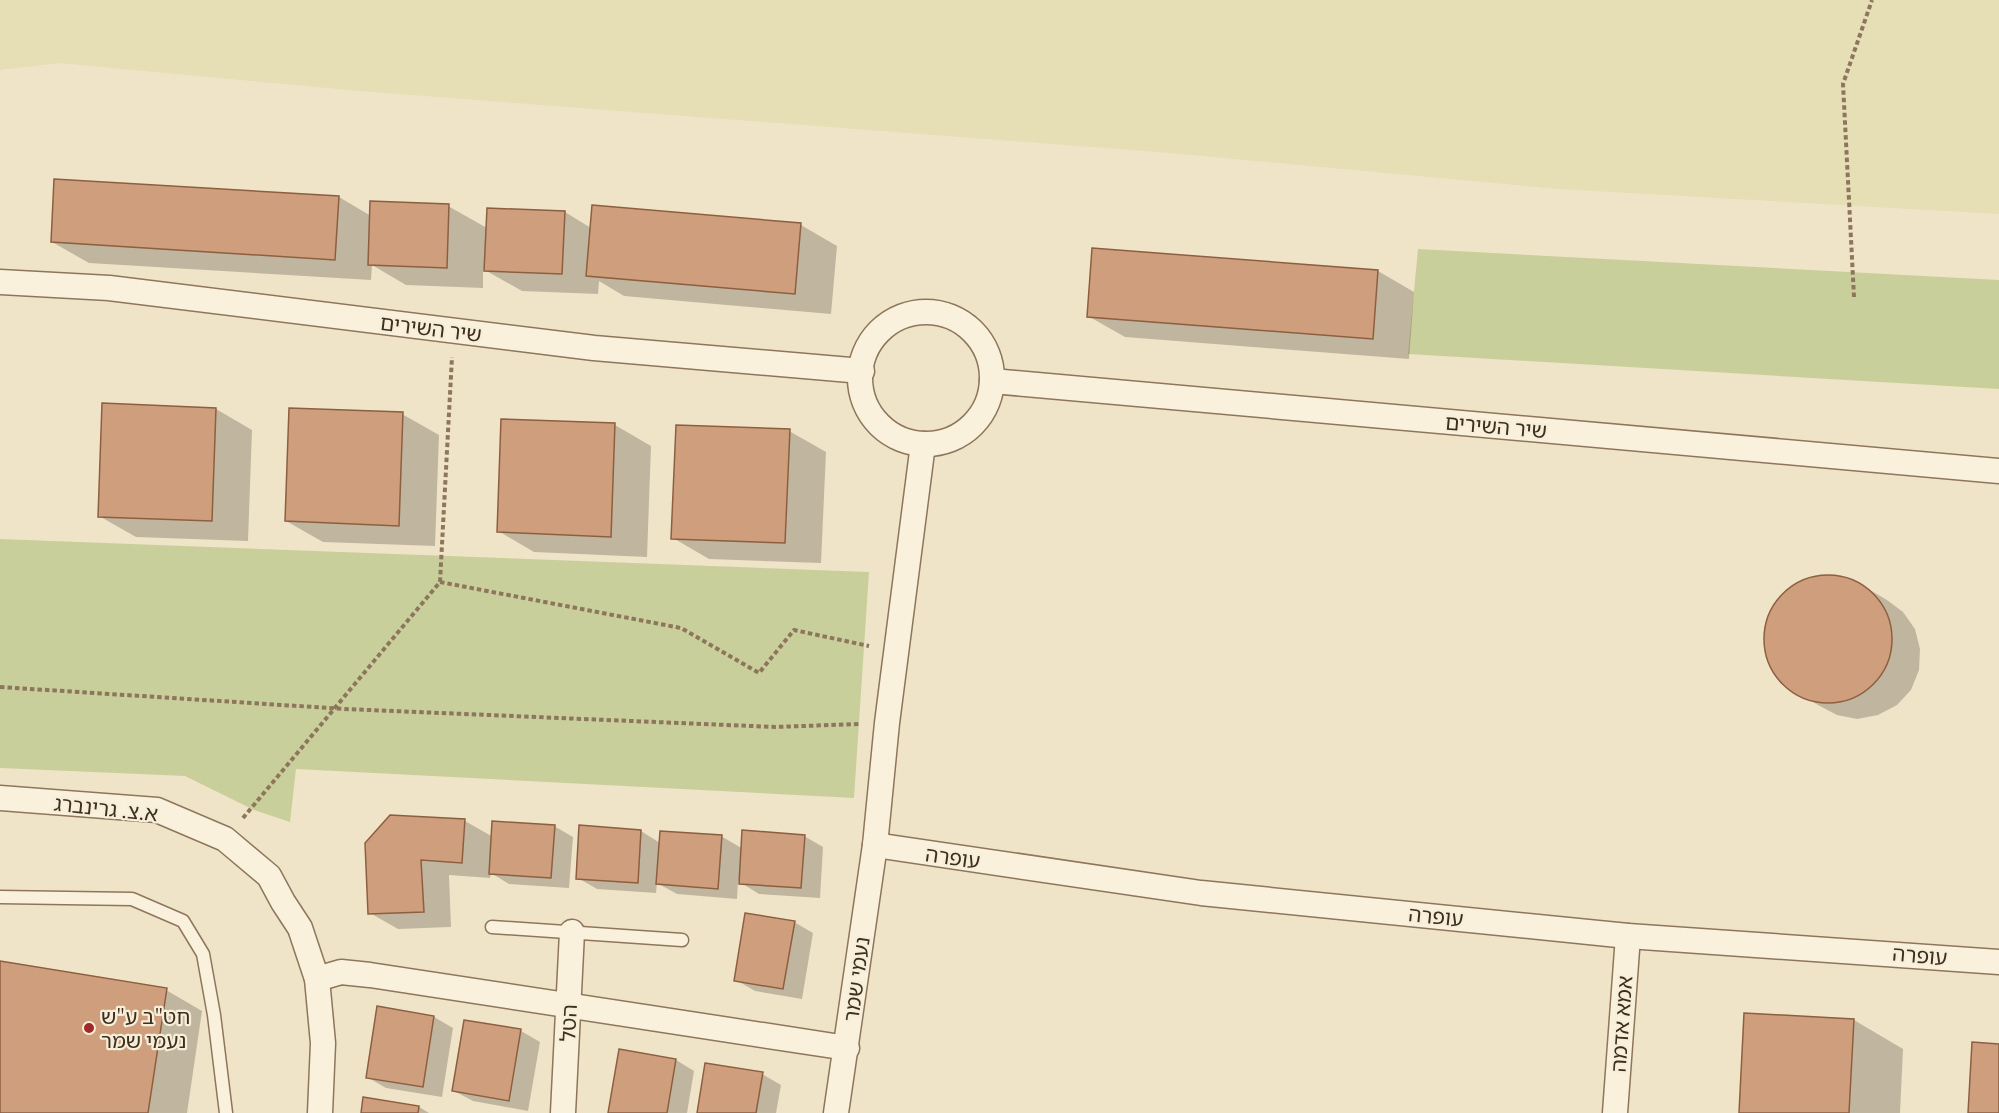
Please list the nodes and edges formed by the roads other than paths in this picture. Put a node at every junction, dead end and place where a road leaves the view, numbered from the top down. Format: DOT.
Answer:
graph roads {
  1 [pos="0,282"];
  2 [pos="862,371"];
  3 [pos="992,381"];
  4 [pos="923,444"];
  5 [pos="1999,471"];
  6 [pos="0,798"];
  7 [pos="875,846"];
  8 [pos="0,897"];
  9 [pos="492,927"];
  10 [pos="572,932"];
  11 [pos="1628,936"];
  12 [pos="682,940"];
  13 [pos="1999,962"];
  14 [pos="317,979"];
  15 [pos="570,1006"];
  16 [pos="847,1048"];
  17 [pos="226,1113"];
  18 [pos="320,1113"];
  19 [pos="563,1113"];
  20 [pos="836,1113"];
  21 [pos="1615,1113"];
  1 -- 2 [label="street, שיר השירים"];
  2 -- 3 [label="street"];
  2 -- 4 [label="street"];
  3 -- 4 [label="street"];
  3 -- 5 [label="street, שיר השירים"];
  4 -- 7 [label="street, נעמי שמר"];
  6 -- 14 [label="street, א.צ. גרינברג"];
  7 -- 11 [label="street, עופרה"];
  7 -- 16 [label="street, נעמי שמר"];
  8 -- 17 [label="lane"];
  9 -- 10 [label="lane"];
  10 -- 12 [label="lane"];
  10 -- 15 [label="street, הטל"];
  11 -- 13 [label="street, עופרה"];
  11 -- 21 [label="street, אמא אדמה"];
  14 -- 15 [label="street"];
  14 -- 18 [label="street, א.צ. גרינברג"];
  15 -- 16 [label="street"];
  15 -- 19 [label="street, הטל"];
  16 -- 20 [label="street, נעמי שמר"];
}
